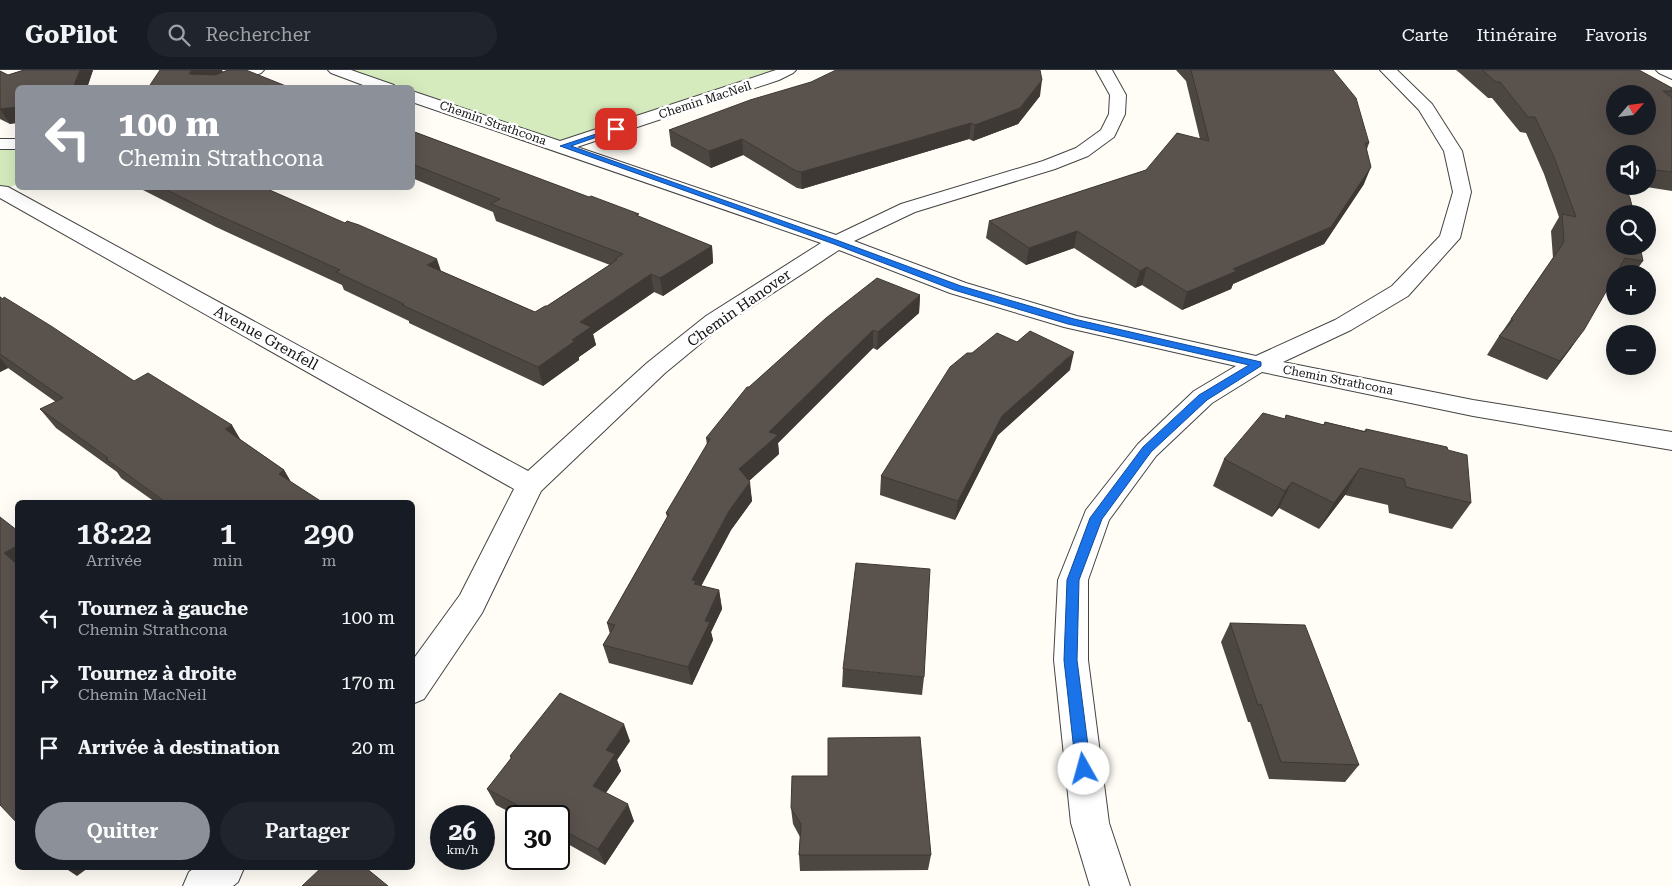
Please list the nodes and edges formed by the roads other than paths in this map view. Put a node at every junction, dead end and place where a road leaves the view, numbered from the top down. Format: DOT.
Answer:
graph roads {
  1 [pos="256,70"];
  2 [pos="336,70"];
  3 [pos="788,70"];
  4 [pos="1104,70"];
  5 [pos="1388,70"];
  6 [pos="1664,70"];
  7 [pos="1672,74"];
  8 [pos="214,85"];
  9 [pos="379,85"];
  10 [pos="415,97"];
  11 [pos="0,144"];
  12 [pos="15,144"];
  13 [pos="564,146"];
  14 [pos="6,189"];
  15 [pos="836,242"];
  16 [pos="1258,364"];
  17 [pos="1672,441"];
  18 [pos="530,485"];
  19 [pos="415,686"];
  20 [pos="222,870"];
  21 [pos="203,886"];
  22 [pos="1110,886"];
  1 -- 8 [label="street"];
  2 -- 9 [label="street"];
  3 -- 13 [label="street, Chemin MacNeil"];
  4 -- 15 [label="street, Chemin Hanover"];
  5 -- 16 [label="street"];
  6 -- 7 [label="street"];
  10 -- 13 [label="street, Chemin Strathcona"];
  11 -- 12 [label="street"];
  13 -- 15 [label="street, Chemin Strathcona"];
  14 -- 18 [label="street, Avenue Grenfell"];
  15 -- 16 [label="street, Chemin Strathcona"];
  15 -- 18 [label="street, Chemin Hanover"];
  16 -- 17 [label="street, Chemin Strathcona"];
  16 -- 22 [label="street"];
  18 -- 19 [label="street, Chemin Hanover"];
  20 -- 21 [label="street"];
}
